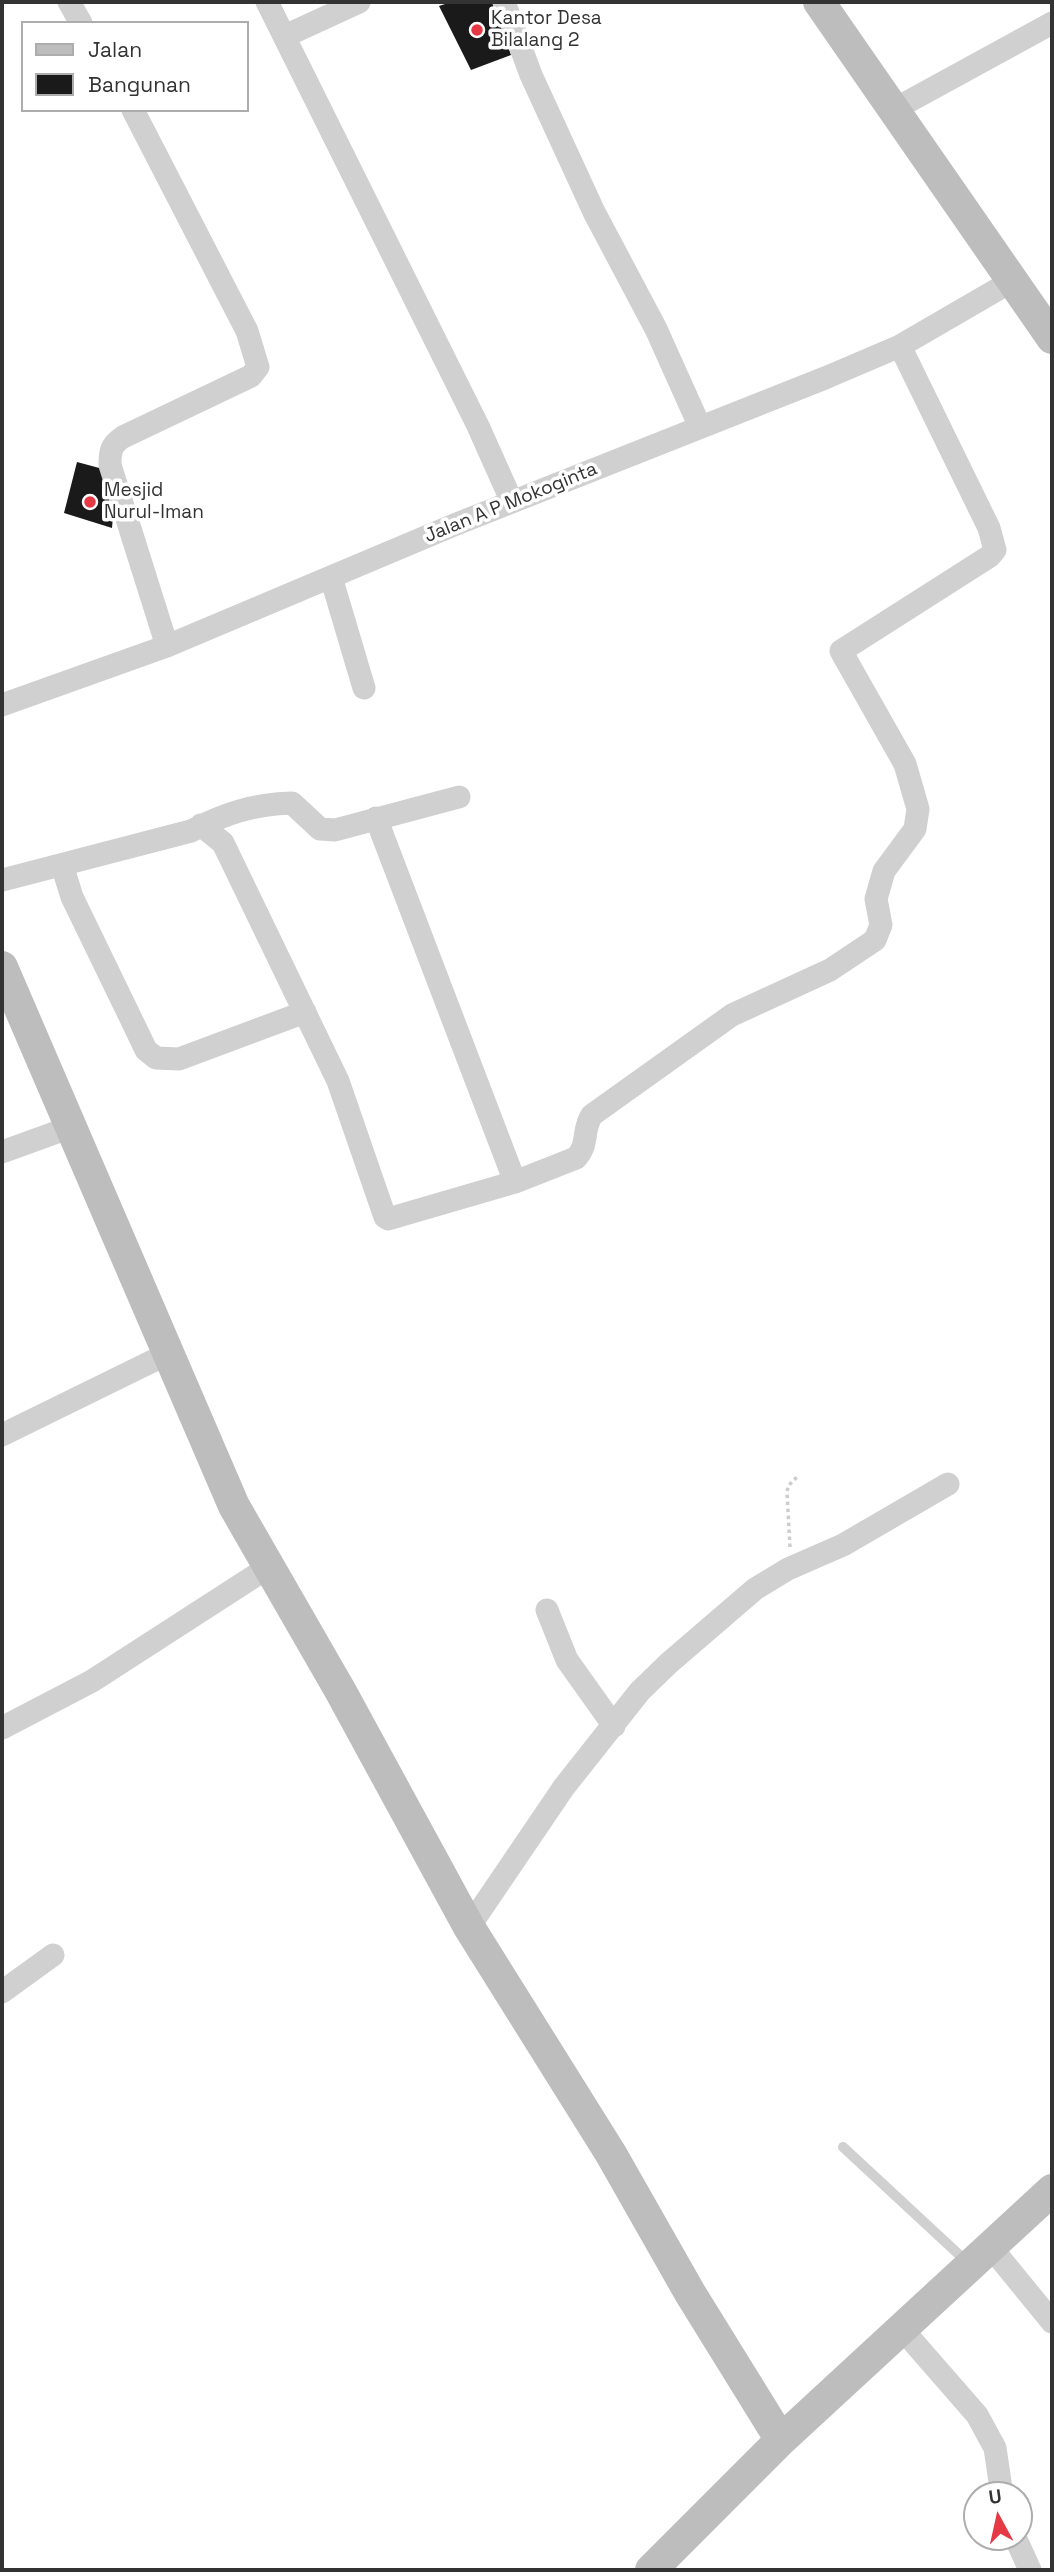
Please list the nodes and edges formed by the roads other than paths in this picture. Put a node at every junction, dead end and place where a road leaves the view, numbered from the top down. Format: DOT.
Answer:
graph roads {
  1 [pos="69,2"];
  2 [pos="267,2"];
  3 [pos="359,2"];
  4 [pos="503,2"];
  5 [pos="819,2"];
  6 [pos="80,21"];
  7 [pos="1052,23"];
  8 [pos="285,36"];
  9 [pos="893,110"];
  10 [pos="134,112"];
  11 [pos="1012,281"];
  12 [pos="1052,338"];
  13 [pos="900,346"];
  14 [pos="700,427"];
  15 [pos="512,502"];
  16 [pos="331,577"];
  17 [pos="167,646"];
  18 [pos="365,688"];
  19 [pos="2,705"];
  20 [pos="459,797"];
  21 [pos="376,818"];
  22 [pos="201,825"];
  23 [pos="62,865"];
  24 [pos="2,880"];
  25 [pos="2,967"];
  26 [pos="305,1012"];
  27 [pos="71,1127"];
  28 [pos="2,1152"];
  29 [pos="515,1182"];
  30 [pos="167,1354"];
  31 [pos="2,1435"];
  32 [pos="948,1484"];
  33 [pos="267,1568"];
  34 [pos="547,1610"];
  35 [pos="614,1726"];
  36 [pos="2,1728"];
  37 [pos="469,1927"];
  38 [pos="53,1955"];
  39 [pos="2,1992"];
  40 [pos="843,2147"];
  41 [pos="1052,2190"];
  42 [pos="980,2255"];
  43 [pos="1052,2322"];
  44 [pos="902,2329"];
  45 [pos="781,2440"];
  46 [pos="1000,2481"];
  47 [pos="1021,2551"];
  48 [pos="651,2570"];
  49 [pos="1030,2570"];
  1 -- 6 [label="street"];
  2 -- 8 [label="street"];
  3 -- 8 [label="street"];
  4 -- 14 [label="street"];
  5 -- 9 [label="street"];
  7 -- 9 [label="street"];
  8 -- 15 [label="street"];
  9 -- 11 [label="street"];
  10 -- 17 [label="street"];
  11 -- 12 [label="street"];
  11 -- 13 [label="street, Jalan A P Mokoginta"];
  13 -- 14 [label="street, Jalan A P Mokoginta"];
  13 -- 29 [label="street"];
  14 -- 15 [label="street, Jalan A P Mokoginta"];
  15 -- 16 [label="street, Jalan A P Mokoginta"];
  16 -- 17 [label="street, Jalan A P Mokoginta"];
  16 -- 18 [label="street"];
  17 -- 19 [label="street, Jalan A P Mokoginta"];
  20 -- 21 [label="street"];
  21 -- 22 [label="street"];
  21 -- 29 [label="street"];
  22 -- 23 [label="street"];
  22 -- 26 [label="street"];
  23 -- 24 [label="street"];
  23 -- 26 [label="street"];
  25 -- 27 [label="street"];
  26 -- 29 [label="street"];
  27 -- 28 [label="street"];
  27 -- 30 [label="street"];
  30 -- 31 [label="street"];
  30 -- 33 [label="street"];
  32 -- 35 [label="street"];
  33 -- 36 [label="street"];
  33 -- 37 [label="street"];
  34 -- 35 [label="street"];
  35 -- 37 [label="street"];
  37 -- 45 [label="street"];
  38 -- 39 [label="street"];
  40 -- 42 [label="lane"];
  41 -- 42 [label="street"];
  42 -- 43 [label="street"];
  42 -- 44 [label="street"];
  44 -- 45 [label="street"];
  44 -- 46 [label="street"];
  45 -- 48 [label="street"];
  47 -- 49 [label="street"];
}
